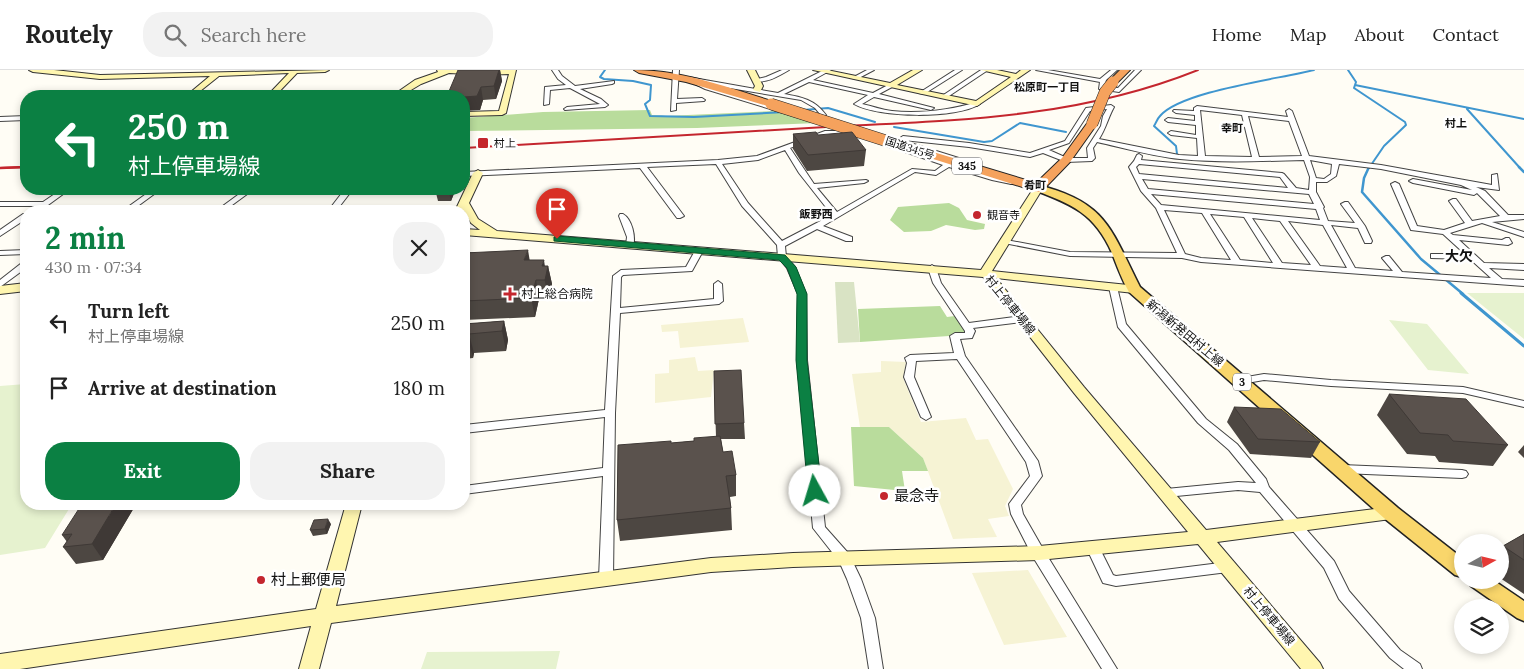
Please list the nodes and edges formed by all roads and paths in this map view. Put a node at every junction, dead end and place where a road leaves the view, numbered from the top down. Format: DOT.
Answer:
graph roads {
  1 [pos="33,70"];
  2 [pos="325,70"];
  3 [pos="441,70"];
  4 [pos="448,70"];
  5 [pos="555,70"];
  6 [pos="639,70"];
  7 [pos="751,70"];
  8 [pos="786,70"];
  9 [pos="871,70"];
  10 [pos="918,70"];
  11 [pos="959,70"];
  12 [pos="985,70"];
  13 [pos="1026,70"];
  14 [pos="1040,70"];
  15 [pos="1071,70"];
  16 [pos="1114,70"];
  17 [pos="1126,70"];
  18 [pos="1138,70"];
  19 [pos="295,71"];
  20 [pos="823,71"];
  21 [pos="676,73"];
  22 [pos="217,74"];
  23 [pos="1066,75"];
  24 [pos="1016,76"];
  25 [pos="855,78"];
  26 [pos="688,79"];
  27 [pos="756,80"];
  28 [pos="808,80"];
  29 [pos="612,82"];
  30 [pos="1107,82"];
  31 [pos="890,86"];
  32 [pos="570,87"];
  33 [pos="197,90"];
  34 [pos="277,90"];
  35 [pos="405,90"];
  36 [pos="757,90"];
  37 [pos="922,93"];
  38 [pos="780,94"];
  39 [pos="874,95"];
  40 [pos="944,97"];
  41 [pos="702,100"];
  42 [pos="674,101"];
  43 [pos="546,104"];
  44 [pos="977,104"];
  45 [pos="567,108"];
  46 [pos="673,110"];
  47 [pos="943,110"];
  48 [pos="1176,110"];
  49 [pos="1289,111"];
  50 [pos="1197,113"];
  51 [pos="1244,113"];
  52 [pos="470,114"];
  53 [pos="20,118"];
  54 [pos="0,119"];
  55 [pos="1291,119"];
  56 [pos="1168,120"];
  57 [pos="1198,123"];
  58 [pos="849,132"];
  59 [pos="1171,133"];
  60 [pos="1200,136"];
  61 [pos="1095,140"];
  62 [pos="893,141"];
  63 [pos="787,149"];
  64 [pos="1140,150"];
  65 [pos="1044,151"];
  66 [pos="1307,158"];
  67 [pos="1202,159"];
  68 [pos="1066,160"];
  69 [pos="1256,160"];
  70 [pos="718,162"];
  71 [pos="1137,162"];
  72 [pos="1336,162"];
  73 [pos="950,164"];
  74 [pos="642,166"];
  75 [pos="470,174"];
  76 [pos="478,174"];
  77 [pos="1495,174"];
  78 [pos="1136,176"];
  79 [pos="1314,180"];
  80 [pos="864,181"];
  81 [pos="1412,181"];
  82 [pos="1463,183"];
  83 [pos="1395,184"];
  84 [pos="813,186"];
  85 [pos="1031,186"];
  86 [pos="1294,190"];
  87 [pos="470,191"];
  88 [pos="1145,191"];
  89 [pos="1312,192"];
  90 [pos="57,195"];
  91 [pos="150,195"];
  92 [pos="242,195"];
  93 [pos="344,195"];
  94 [pos="1485,195"];
  95 [pos="1453,201"];
  96 [pos="0,204"];
  97 [pos="44,204"];
  98 [pos="1345,204"];
  99 [pos="135,205"];
  100 [pos="228,205"];
  101 [pos="337,205"];
  102 [pos="1320,207"];
  103 [pos="1159,208"];
  104 [pos="1205,212"];
  105 [pos="1246,215"];
  106 [pos="623,216"];
  107 [pos="680,216"];
  108 [pos="836,216"];
  109 [pos="1505,217"];
  110 [pos="1524,217"];
  111 [pos="470,218"];
  112 [pos="1282,218"];
  113 [pos="20,220"];
  114 [pos="1481,221"];
  115 [pos="1325,222"];
  116 [pos="1469,223"];
  117 [pos="816,226"];
  118 [pos="1361,226"];
  119 [pos="470,232"];
  120 [pos="0,234"];
  121 [pos="1448,234"];
  122 [pos="503,235"];
  123 [pos="1524,235"];
  124 [pos="849,239"];
  125 [pos="1506,240"];
  126 [pos="1004,241"];
  127 [pos="1368,241"];
  128 [pos="630,245"];
  129 [pos="781,245"];
  130 [pos="699,251"];
  131 [pos="0,252"];
  132 [pos="20,252"];
  133 [pos="1119,256"];
  134 [pos="1182,256"];
  135 [pos="1434,256"];
  136 [pos="782,257"];
  137 [pos="1474,257"];
  138 [pos="1386,258"];
  139 [pos="1237,262"];
  140 [pos="1279,265"];
  141 [pos="1483,265"];
  142 [pos="1524,267"];
  143 [pos="932,268"];
  144 [pos="1317,268"];
  145 [pos="20,269"];
  146 [pos="1352,270"];
  147 [pos="985,272"];
  148 [pos="1399,273"];
  149 [pos="1500,281"];
  150 [pos="1524,282"];
  151 [pos="0,284"];
  152 [pos="718,284"];
  153 [pos="1113,287"];
  154 [pos="20,288"];
  155 [pos="1134,289"];
  156 [pos="0,290"];
  157 [pos="615,311"];
  158 [pos="1022,319"];
  159 [pos="966,326"];
  160 [pos="960,356"];
  161 [pos="1241,381"];
  162 [pos="1524,404"];
  163 [pos="610,412"];
  164 [pos="926,417"];
  165 [pos="470,428"];
  166 [pos="1342,469"];
  167 [pos="610,471"];
  168 [pos="1462,474"];
  169 [pos="1263,488"];
  170 [pos="470,489"];
  171 [pos="1166,493"];
  172 [pos="354,510"];
  173 [pos="1391,512"];
  174 [pos="1293,524"];
  175 [pos="1202,535"];
  176 [pos="1093,549"];
  177 [pos="1038,553"];
  178 [pos="844,558"];
  179 [pos="1454,563"];
  180 [pos="1228,567"];
  181 [pos="606,579"];
  182 [pos="1491,589"];
  183 [pos="1524,612"];
  184 [pos="323,616"];
  185 [pos="0,663"];
  186 [pos="19,664"];
  187 [pos="309,669"];
  188 [pos="876,669"];
  189 [pos="1110,669"];
  190 [pos="1313,669"];
  191 [pos="1415,669"];
  1 -- 22 [label="street"];
  2 -- 19 [label="street"];
  3 -- 4 [label="street"];
  4 -- 35 [label="street"];
  4 -- 52 [label="street"];
  5 -- 32 [label="street"];
  6 -- 21 [label="highway, 国道345号 / 345"];
  7 -- 27 [label="street"];
  8 -- 27 [label="street"];
  9 -- 25 [label="street"];
  10 -- 31 [label="street"];
  11 -- 37 [label="street"];
  12 -- 24 [label="street"];
  12 -- 40 [label="street"];
  13 -- 24 [label="street"];
  14 -- 23 [label="street"];
  15 -- 23 [label="street"];
  16 -- 30 [label="street"];
  17 -- 30 [label="highway"];
  18 -- 30 [label="street"];
  19 -- 22 [label="street"];
  19 -- 34 [label="street"];
  20 -- 25 [label="street"];
  20 -- 28 [label="street"];
  21 -- 26 [label="highway, 国道345号 / 345"];
  21 -- 42 [label="street"];
  22 -- 33 [label="street"];
  23 -- 30 [label="street"];
  24 -- 44 [label="street"];
  25 -- 31 [label="street"];
  26 -- 36 [label="street"];
  26 -- 38 [label="street"];
  26 -- 62 [label="highway, 国道345号 / 345, bridge"];
  27 -- 36 [label="street"];
  28 -- 38 [label="street"];
  28 -- 39 [label="street"];
  29 -- 32 [label="street"];
  30 -- 68 [label="highway, bridge"];
  31 -- 37 [label="street"];
  31 -- 39 [label="street"];
  32 -- 43 [label="street"];
  32 -- 45 [label="street"];
  36 -- 38 [label="street"];
  37 -- 40 [label="street"];
  39 -- 47 [label="street"];
  39 -- 47 [label="street"];
  40 -- 44 [label="street"];
  41 -- 42 [label="street"];
  42 -- 46 [label="street"];
  44 -- 47 [label="street"];
  48 -- 50 [label="street"];
  49 -- 55 [label="street"];
  50 -- 51 [label="street"];
  50 -- 57 [label="street"];
  51 -- 55 [label="street"];
  51 -- 69 [label="street"];
  53 -- 54 [label="street"];
  55 -- 66 [label="street"];
  56 -- 57 [label="street"];
  57 -- 60 [label="street"];
  58 -- 62 [label="street"];
  58 -- 63 [label="street"];
  58 -- 73 [label="street"];
  59 -- 60 [label="street"];
  60 -- 67 [label="street"];
  61 -- 64 [label="street"];
  61 -- 65 [label="street"];
  61 -- 68 [label="street"];
  62 -- 65 [label="street"];
  62 -- 85 [label="highway, 国道345号 / 345"];
  63 -- 70 [label="street"];
  63 -- 84 [label="street"];
  64 -- 67 [label="street"];
  64 -- 71 [label="street"];
  65 -- 68 [label="street"];
  66 -- 69 [label="street"];
  66 -- 72 [label="street"];
  66 -- 79 [label="street"];
  67 -- 69 [label="street"];
  68 -- 85 [label="highway"];
  70 -- 74 [label="street"];
  70 -- 129 [label="street"];
  71 -- 78 [label="street"];
  71 -- 86 [label="street"];
  72 -- 79 [label="street"];
  72 -- 82 [label="street"];
  73 -- 85 [label="street"];
  73 -- 108 [label="street"];
  74 -- 76 [label="street"];
  74 -- 107 [label="street"];
  75 -- 76 [label="street"];
  76 -- 87 [label="street"];
  77 -- 82 [label="street"];
  78 -- 86 [label="street"];
  78 -- 88 [label="street"];
  79 -- 89 [label="street"];
  80 -- 84 [label="street"];
  81 -- 94 [label="street"];
  82 -- 94 [label="street"];
  83 -- 121 [label="street"];
  84 -- 108 [label="street"];
  85 -- 126 [label="street"];
  85 -- 133 [label="main road, 新潟新発田村上線 / 3"];
  86 -- 89 [label="street"];
  88 -- 102 [label="street"];
  88 -- 103 [label="street"];
  89 -- 102 [label="street"];
  90 -- 97 [label="street"];
  91 -- 99 [label="street"];
  92 -- 100 [label="street"];
  93 -- 101 [label="street"];
  94 -- 109 [label="street"];
  95 -- 116 [label="street"];
  96 -- 97 [label="street"];
  98 -- 118 [label="street"];
  102 -- 115 [label="street"];
  103 -- 104 [label="street"];
  103 -- 134 [label="street"];
  104 -- 105 [label="street"];
  104 -- 139 [label="street"];
  105 -- 112 [label="street"];
  105 -- 140 [label="street"];
  106 -- 128 [label="street"];
  108 -- 117 [label="street"];
  109 -- 110 [label="street"];
  109 -- 114 [label="street"];
  111 -- 122 [label="street"];
  112 -- 115 [label="street"];
  112 -- 144 [label="street"];
  113 -- 120 [label="street"];
  114 -- 116 [label="street"];
  114 -- 123 [label="street"];
  115 -- 118 [label="street"];
  115 -- 146 [label="street"];
  116 -- 121 [label="street"];
  117 -- 124 [label="street"];
  117 -- 129 [label="street"];
  118 -- 127 [label="street"];
  119 -- 122 [label="street, 村上停車場線"];
  121 -- 125 [label="street"];
  121 -- 137 [label="street"];
  122 -- 128 [label="street, 村上停車場線"];
  126 -- 133 [label="street"];
  126 -- 147 [label="street"];
  128 -- 130 [label="street, 村上停車場線"];
  129 -- 136 [label="street"];
  130 -- 136 [label="street, 村上停車場線"];
  130 -- 157 [label="street"];
  131 -- 132 [label="street"];
  133 -- 134 [label="street"];
  133 -- 155 [label="main road, 新潟新発田村上線 / 3"];
  134 -- 139 [label="street"];
  135 -- 137 [label="street"];
  136 -- 143 [label="street, 村上停車場線"];
  136 -- 178 [label="street"];
  137 -- 141 [label="street"];
  138 -- 148 [label="street"];
  139 -- 140 [label="street"];
  140 -- 144 [label="street"];
  141 -- 142 [label="street"];
  141 -- 149 [label="street"];
  143 -- 147 [label="street, 村上停車場線"];
  143 -- 159 [label="street"];
  144 -- 146 [label="street"];
  145 -- 151 [label="street"];
  146 -- 148 [label="street"];
  147 -- 153 [label="street"];
  147 -- 158 [label="street, 村上停車場線"];
  148 -- 149 [label="street"];
  149 -- 150 [label="street"];
  152 -- 157 [label="street"];
  153 -- 155 [label="street"];
  153 -- 169 [label="street"];
  154 -- 156 [label="street"];
  155 -- 161 [label="main road, 新潟新発田村上線 / 3"];
  157 -- 163 [label="street"];
  158 -- 159 [label="street"];
  158 -- 171 [label="street, 村上停車場線"];
  159 -- 160 [label="street"];
  160 -- 164 [label="street"];
  160 -- 177 [label="street"];
  161 -- 162 [label="street"];
  161 -- 166 [label="main road, 新潟新発田村上線 / 3"];
  163 -- 165 [label="street"];
  163 -- 167 [label="street"];
  166 -- 168 [label="street"];
  166 -- 173 [label="main road, 新潟新発田村上線 / 3"];
  167 -- 170 [label="street"];
  167 -- 181 [label="street"];
  169 -- 171 [label="street"];
  169 -- 174 [label="street"];
  171 -- 175 [label="street, 村上停車場線"];
  172 -- 184 [label="street"];
  173 -- 174 [label="street"];
  173 -- 179 [label="main road, 新潟新発田村上線 / 3"];
  174 -- 175 [label="street"];
  174 -- 191 [label="street"];
  175 -- 176 [label="street"];
  175 -- 180 [label="street, 村上停車場線"];
  176 -- 177 [label="street"];
  176 -- 180 [label="street"];
  177 -- 178 [label="street"];
  177 -- 189 [label="street"];
  178 -- 181 [label="street"];
  178 -- 188 [label="street"];
  180 -- 190 [label="street, 村上停車場線"];
  181 -- 184 [label="street"];
  182 -- 183 [label="main road"];
  184 -- 186 [label="street"];
  184 -- 187 [label="street"];
  185 -- 186 [label="street"];
}
